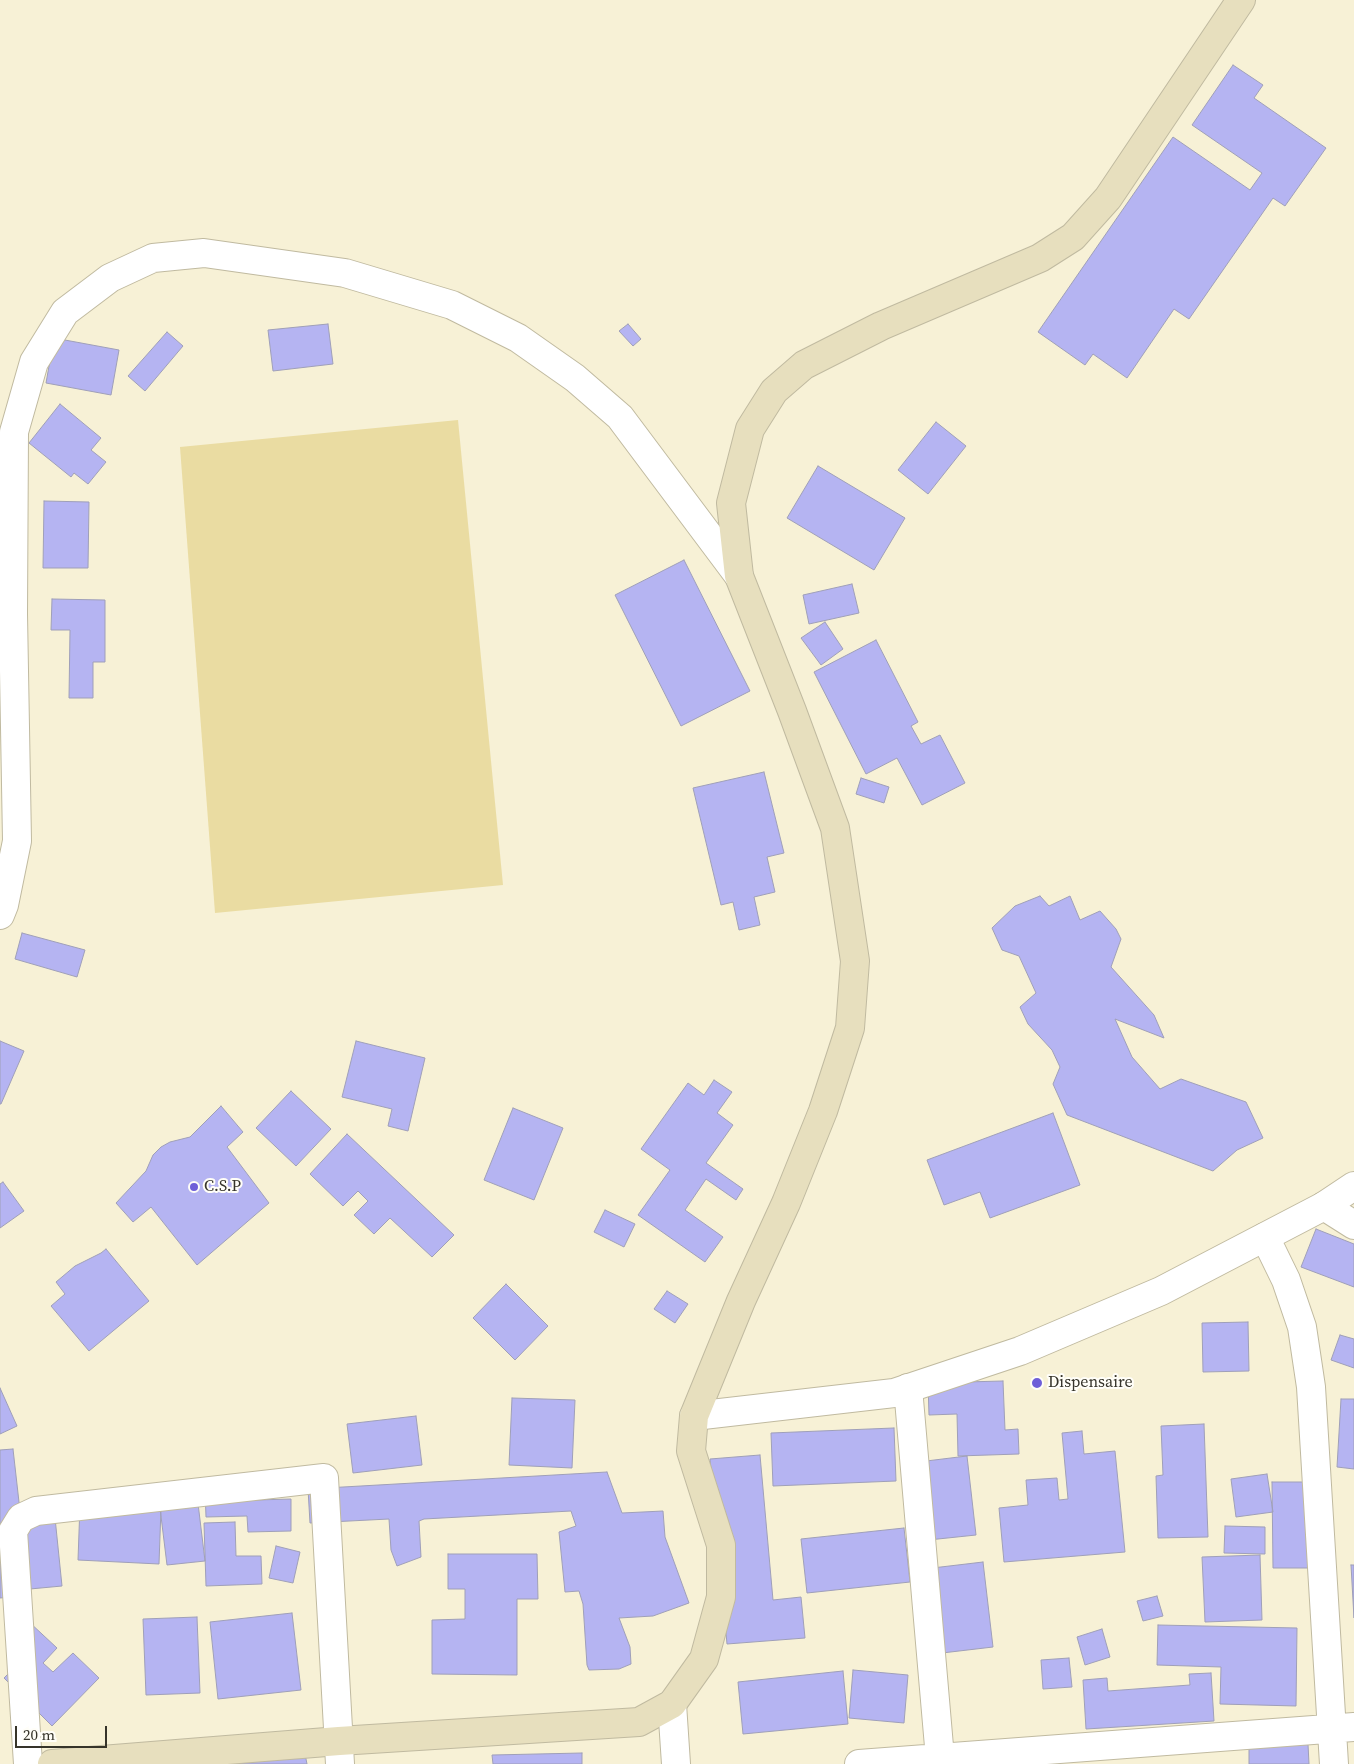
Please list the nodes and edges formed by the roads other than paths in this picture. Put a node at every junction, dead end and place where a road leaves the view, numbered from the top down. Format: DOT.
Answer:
graph roads {
  1 [pos="1241,0"];
  2 [pos="739,576"];
  3 [pos="0,915"];
  4 [pos="1354,1186"];
  5 [pos="1324,1206"];
  6 [pos="1354,1225"];
  7 [pos="1264,1237"];
  8 [pos="908,1388"];
  9 [pos="694,1416"];
  10 [pos="672,1704"];
  11 [pos="1343,1727"];
  12 [pos="340,1753"];
  13 [pos="940,1758"];
  14 [pos="1026,1758"];
  15 [pos="28,1764"];
  16 [pos="52,1764"];
  17 [pos="676,1764"];
  18 [pos="859,1764"];
  19 [pos="1334,1764"];
  1 -- 2 [label="main road"];
  2 -- 3 [label="street"];
  2 -- 9 [label="main road"];
  4 -- 5 [label="street"];
  5 -- 6 [label="street"];
  5 -- 7 [label="street"];
  7 -- 8 [label="street"];
  7 -- 11 [label="street"];
  8 -- 9 [label="street"];
  8 -- 13 [label="street"];
  9 -- 10 [label="main road"];
  10 -- 12 [label="main road"];
  10 -- 17 [label="street"];
  11 -- 14 [label="street"];
  11 -- 19 [label="street"];
  12 -- 15 [label="street"];
  12 -- 16 [label="main road"];
  13 -- 14 [label="street"];
  13 -- 18 [label="street"];
}
